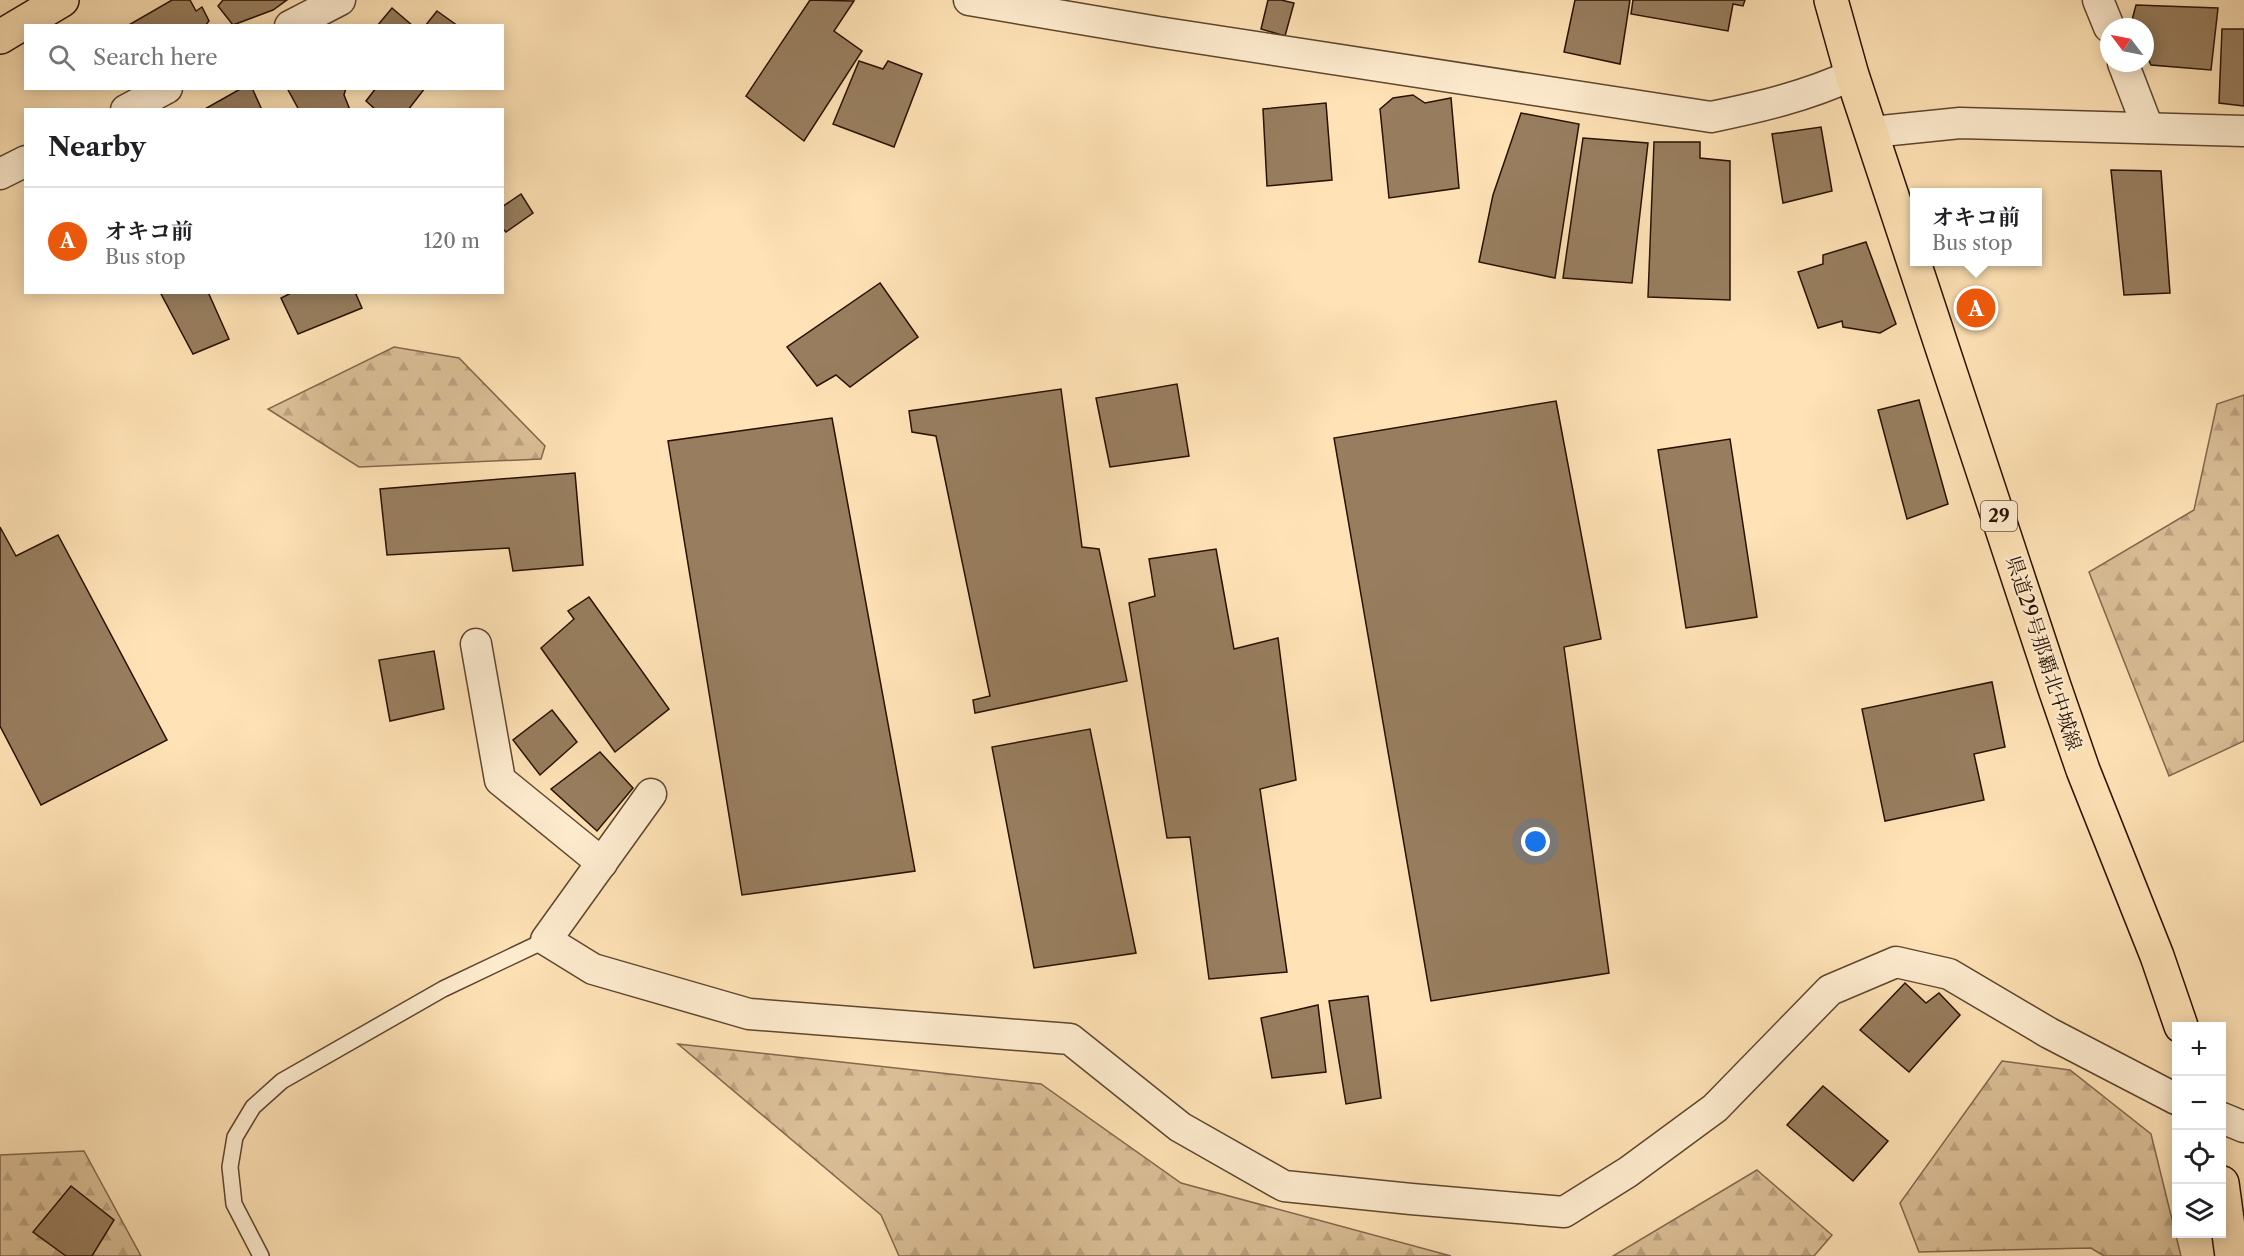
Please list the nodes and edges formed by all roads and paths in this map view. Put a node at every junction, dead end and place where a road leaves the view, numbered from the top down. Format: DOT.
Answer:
graph roads {
  1 [pos="62,0"];
  2 [pos="340,0"];
  3 [pos="969,0"];
  4 [pos="1831,0"];
  5 [pos="2098,0"];
  6 [pos="2105,18"];
  7 [pos="294,24"];
  8 [pos="0,37"];
  9 [pos="2126,72"];
  10 [pos="1852,75"];
  11 [pos="163,90"];
  12 [pos="130,108"];
  13 [pos="2148,128"];
  14 [pos="2244,131"];
  15 [pos="1872,132"];
  16 [pos="24,162"];
  17 [pos="0,174"];
  18 [pos="1910,247"];
  19 [pos="1916,266"];
  20 [pos="476,645"];
  21 [pos="651,794"];
  22 [pos="602,863"];
  23 [pos="546,940"];
  24 [pos="2180,1022"];
  25 [pos="2172,1097"];
  26 [pos="2226,1120"];
  27 [pos="2244,1127"];
  28 [pos="2222,1184"];
  29 [pos="2236,1249"];
  30 [pos="261,1256"];
  1 -- 8 [label="main road"];
  2 -- 7 [label="street"];
  3 -- 10 [label="street"];
  4 -- 10 [label="main road, 県道29号那覇北中城線 / 29"];
  5 -- 6 [label="street"];
  9 -- 13 [label="street"];
  10 -- 15 [label="main road, 県道29号那覇北中城線 / 29"];
  11 -- 12 [label="street"];
  13 -- 14 [label="street"];
  13 -- 15 [label="street"];
  15 -- 18 [label="main road, 県道29号那覇北中城線 / 29"];
  16 -- 17 [label="street"];
  19 -- 24 [label="main road, 県道29号那覇北中城線 / 29"];
  20 -- 22 [label="street"];
  21 -- 22 [label="street"];
  22 -- 23 [label="street"];
  23 -- 25 [label="street"];
  23 -- 30 [label="lane"];
  26 -- 27 [label="street"];
  28 -- 29 [label="main road"];
}
